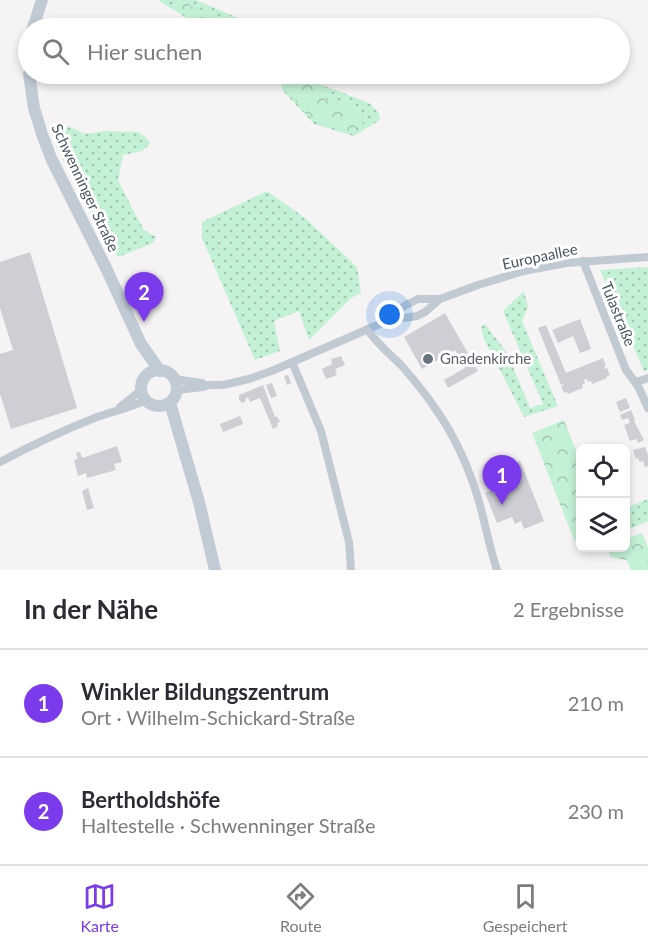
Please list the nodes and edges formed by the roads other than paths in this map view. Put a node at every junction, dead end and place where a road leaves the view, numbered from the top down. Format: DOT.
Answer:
graph roads {
  1 [pos="39,3"];
  2 [pos="35,18"];
  3 [pos="30,84"];
  4 [pos="648,257"];
  5 [pos="583,261"];
  6 [pos="440,298"];
  7 [pos="389,320"];
  8 [pos="367,329"];
  9 [pos="292,362"];
  10 [pos="154,372"];
  11 [pos="648,378"];
  12 [pos="636,382"];
  13 [pos="176,384"];
  14 [pos="143,395"];
  15 [pos="165,405"];
  16 [pos="648,408"];
  17 [pos="0,462"];
  18 [pos="215,570"];
  19 [pos="351,570"];
  20 [pos="496,570"];
  1 -- 2 [label="main road"];
  3 -- 10 [label="main road, Schwenninger Straße"];
  4 -- 5 [label="street, Europaallee"];
  5 -- 6 [label="street, Europaallee"];
  5 -- 12 [label="street, Tulastraße"];
  6 -- 7 [label="street, Europaallee"];
  6 -- 7 [label="street, Europaallee"];
  7 -- 8 [label="street, Europaallee"];
  8 -- 9 [label="street, Europaallee"];
  8 -- 20 [label="street"];
  9 -- 13 [label="street, Europaallee"];
  9 -- 19 [label="street"];
  10 -- 13 [label="main road"];
  10 -- 14 [label="main road"];
  11 -- 12 [label="street"];
  12 -- 16 [label="street, Tulastraße"];
  13 -- 15 [label="main road"];
  14 -- 15 [label="main road"];
  14 -- 17 [label="street"];
  15 -- 18 [label="main road"];
}
